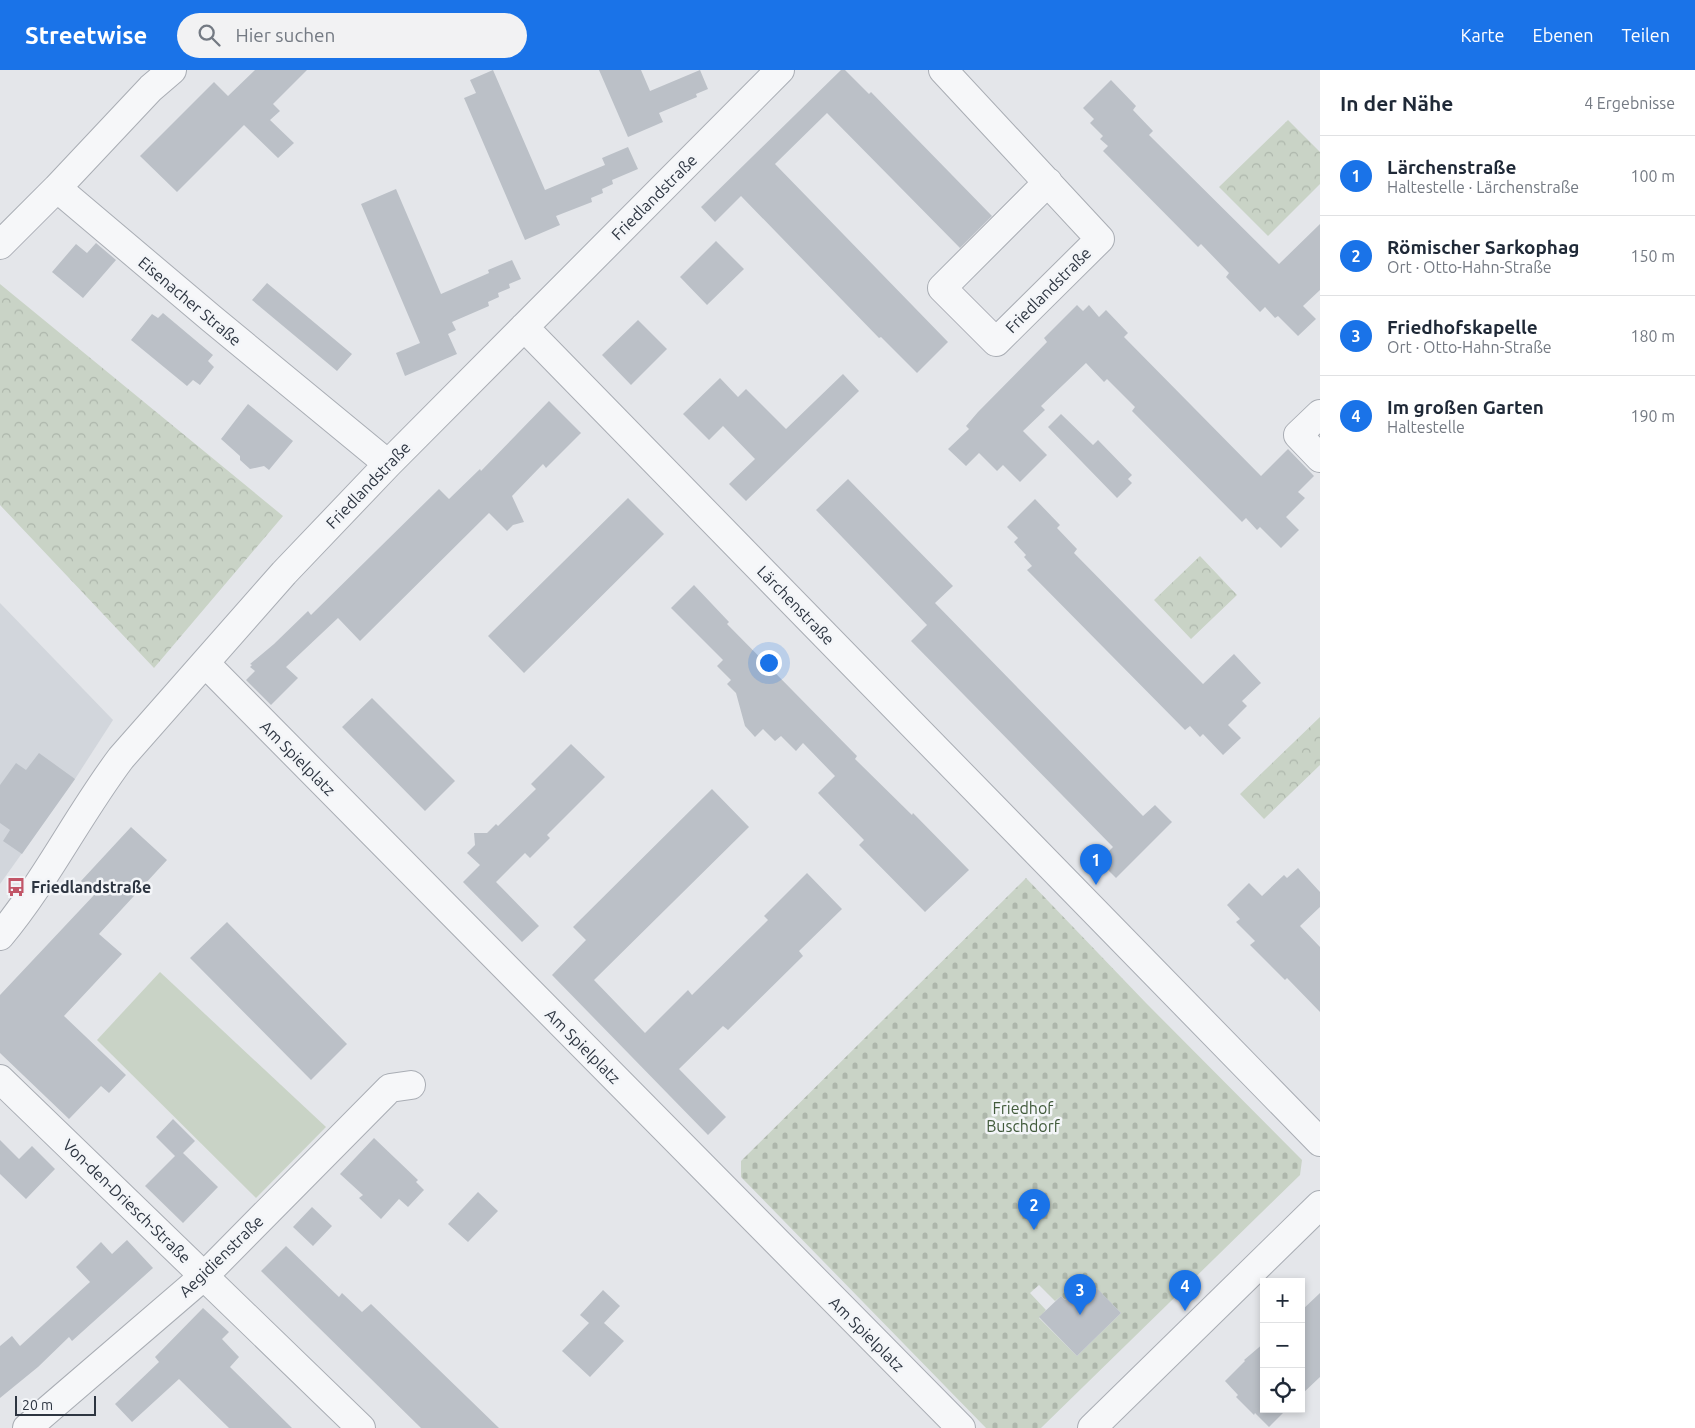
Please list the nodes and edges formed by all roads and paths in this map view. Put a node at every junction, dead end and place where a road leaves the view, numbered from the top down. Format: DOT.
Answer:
graph roads {
  1 [pos="172,70"];
  2 [pos="780,70"];
  3 [pos="943,70"];
  4 [pos="1048,182"];
  5 [pos="57,188"];
  6 [pos="0,245"];
  7 [pos="524,327"];
  8 [pos="1320,414"];
  9 [pos="1320,458"];
  10 [pos="388,464"];
  11 [pos="205,664"];
  12 [pos="0,936"];
  13 [pos="0,1079"];
  14 [pos="411,1085"];
  15 [pos="1320,1142"];
  16 [pos="1320,1205"];
  17 [pos="204,1276"];
  18 [pos="27,1428"];
  19 [pos="362,1428"];
  20 [pos="961,1428"];
  21 [pos="1092,1428"];
  1 -- 5 [label="street"];
  2 -- 7 [label="street, Friedlandstraße"];
  3 -- 4 [label="street, Friedlandstraße"];
  4 -- 4 [label="street, Friedlandstraße"];
  5 -- 6 [label="street"];
  5 -- 10 [label="street, Eisenacher Straße"];
  7 -- 10 [label="street, Friedlandstraße"];
  7 -- 15 [label="street, Lärchenstraße"];
  8 -- 9 [label="street"];
  10 -- 11 [label="street, Friedlandstraße"];
  11 -- 12 [label="street, Friedlandstraße"];
  11 -- 20 [label="street, Am Spielplatz"];
  13 -- 17 [label="street, Von-den-Driesch-Straße"];
  14 -- 17 [label="street, Aegidienstraße"];
  16 -- 21 [label="street"];
  17 -- 18 [label="street, Aegidienstraße"];
  17 -- 19 [label="street, Von-den-Driesch-Straße"];
}
